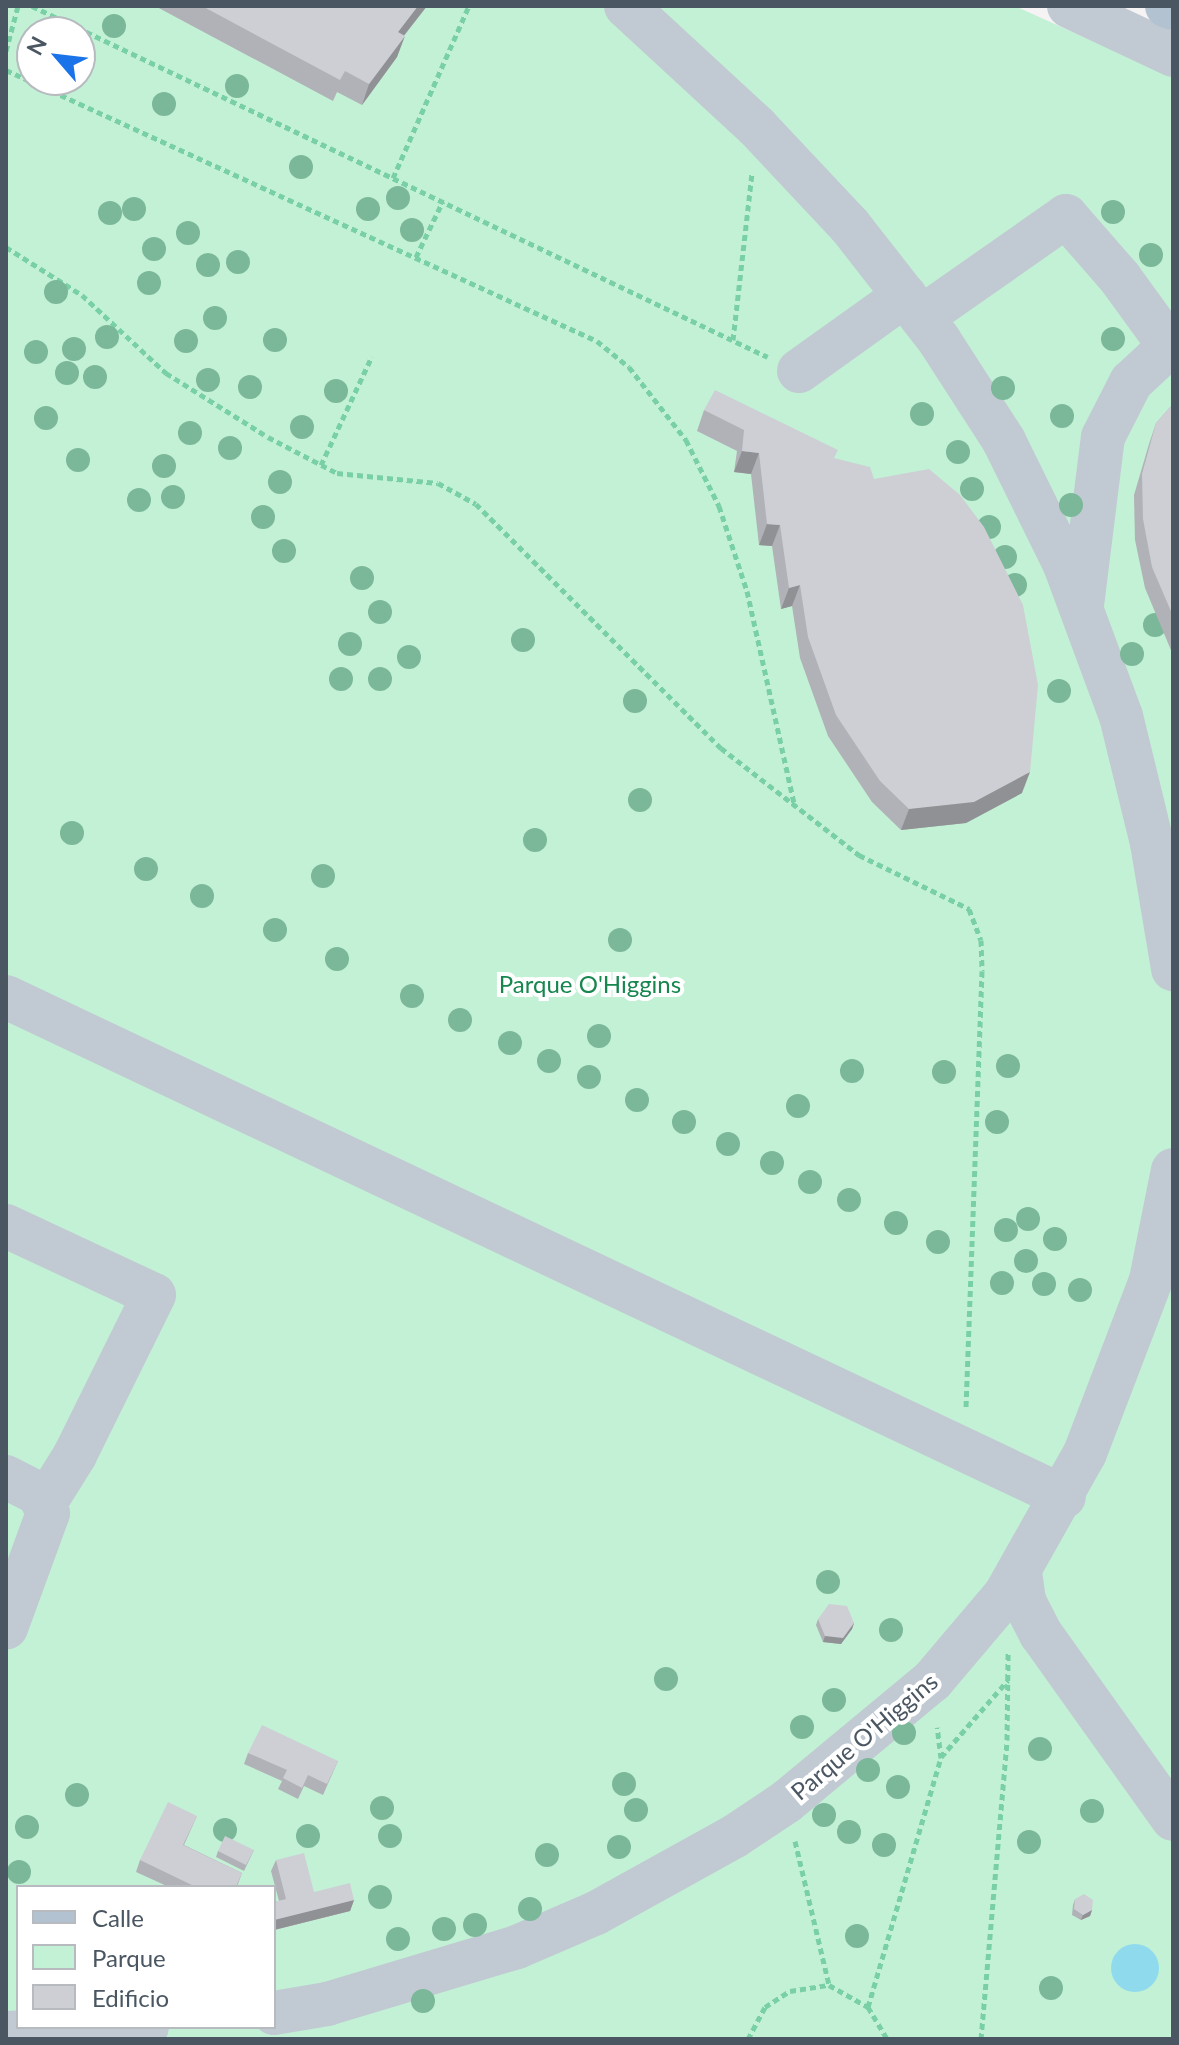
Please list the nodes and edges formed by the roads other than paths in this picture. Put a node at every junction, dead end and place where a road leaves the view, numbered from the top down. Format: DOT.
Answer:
graph roads {
  1 [pos="626,6"];
  2 [pos="1069,6"];
  3 [pos="1173,55"];
  4 [pos="914,306"];
  5 [pos="1170,343"];
  6 [pos="799,371"];
  7 [pos="1081,607"];
  8 [pos="1173,969"];
  9 [pos="6,997"];
  10 [pos="1173,1170"];
  11 [pos="6,1226"];
  12 [pos="1166,1245"];
  13 [pos="6,1477"];
  14 [pos="1064,1497"];
  15 [pos="45,1503"];
  16 [pos="1013,1583"];
  17 [pos="6,1628"];
  18 [pos="1173,1819"];
  19 [pos="276,2013"];
  20 [pos="130,2029"];
  21 [pos="6,2033"];
  22 [pos="71,2036"];
  1 -- 4 [label="lane"];
  2 -- 3 [label="lane"];
  4 -- 5 [label="lane"];
  4 -- 6 [label="lane"];
  4 -- 7 [label="lane"];
  5 -- 7 [label="lane"];
  7 -- 8 [label="lane"];
  9 -- 14 [label="lane"];
  10 -- 12 [label="lane, Parque O'Higgins"];
  11 -- 15 [label="lane"];
  12 -- 14 [label="lane, Parque O'Higgins"];
  13 -- 15 [label="lane"];
  14 -- 16 [label="lane, Parque O'Higgins"];
  15 -- 17 [label="lane"];
  16 -- 18 [label="lane"];
  16 -- 19 [label="lane, Parque O'Higgins"];
  20 -- 22 [label="lane"];
  21 -- 22 [label="lane"];
}
